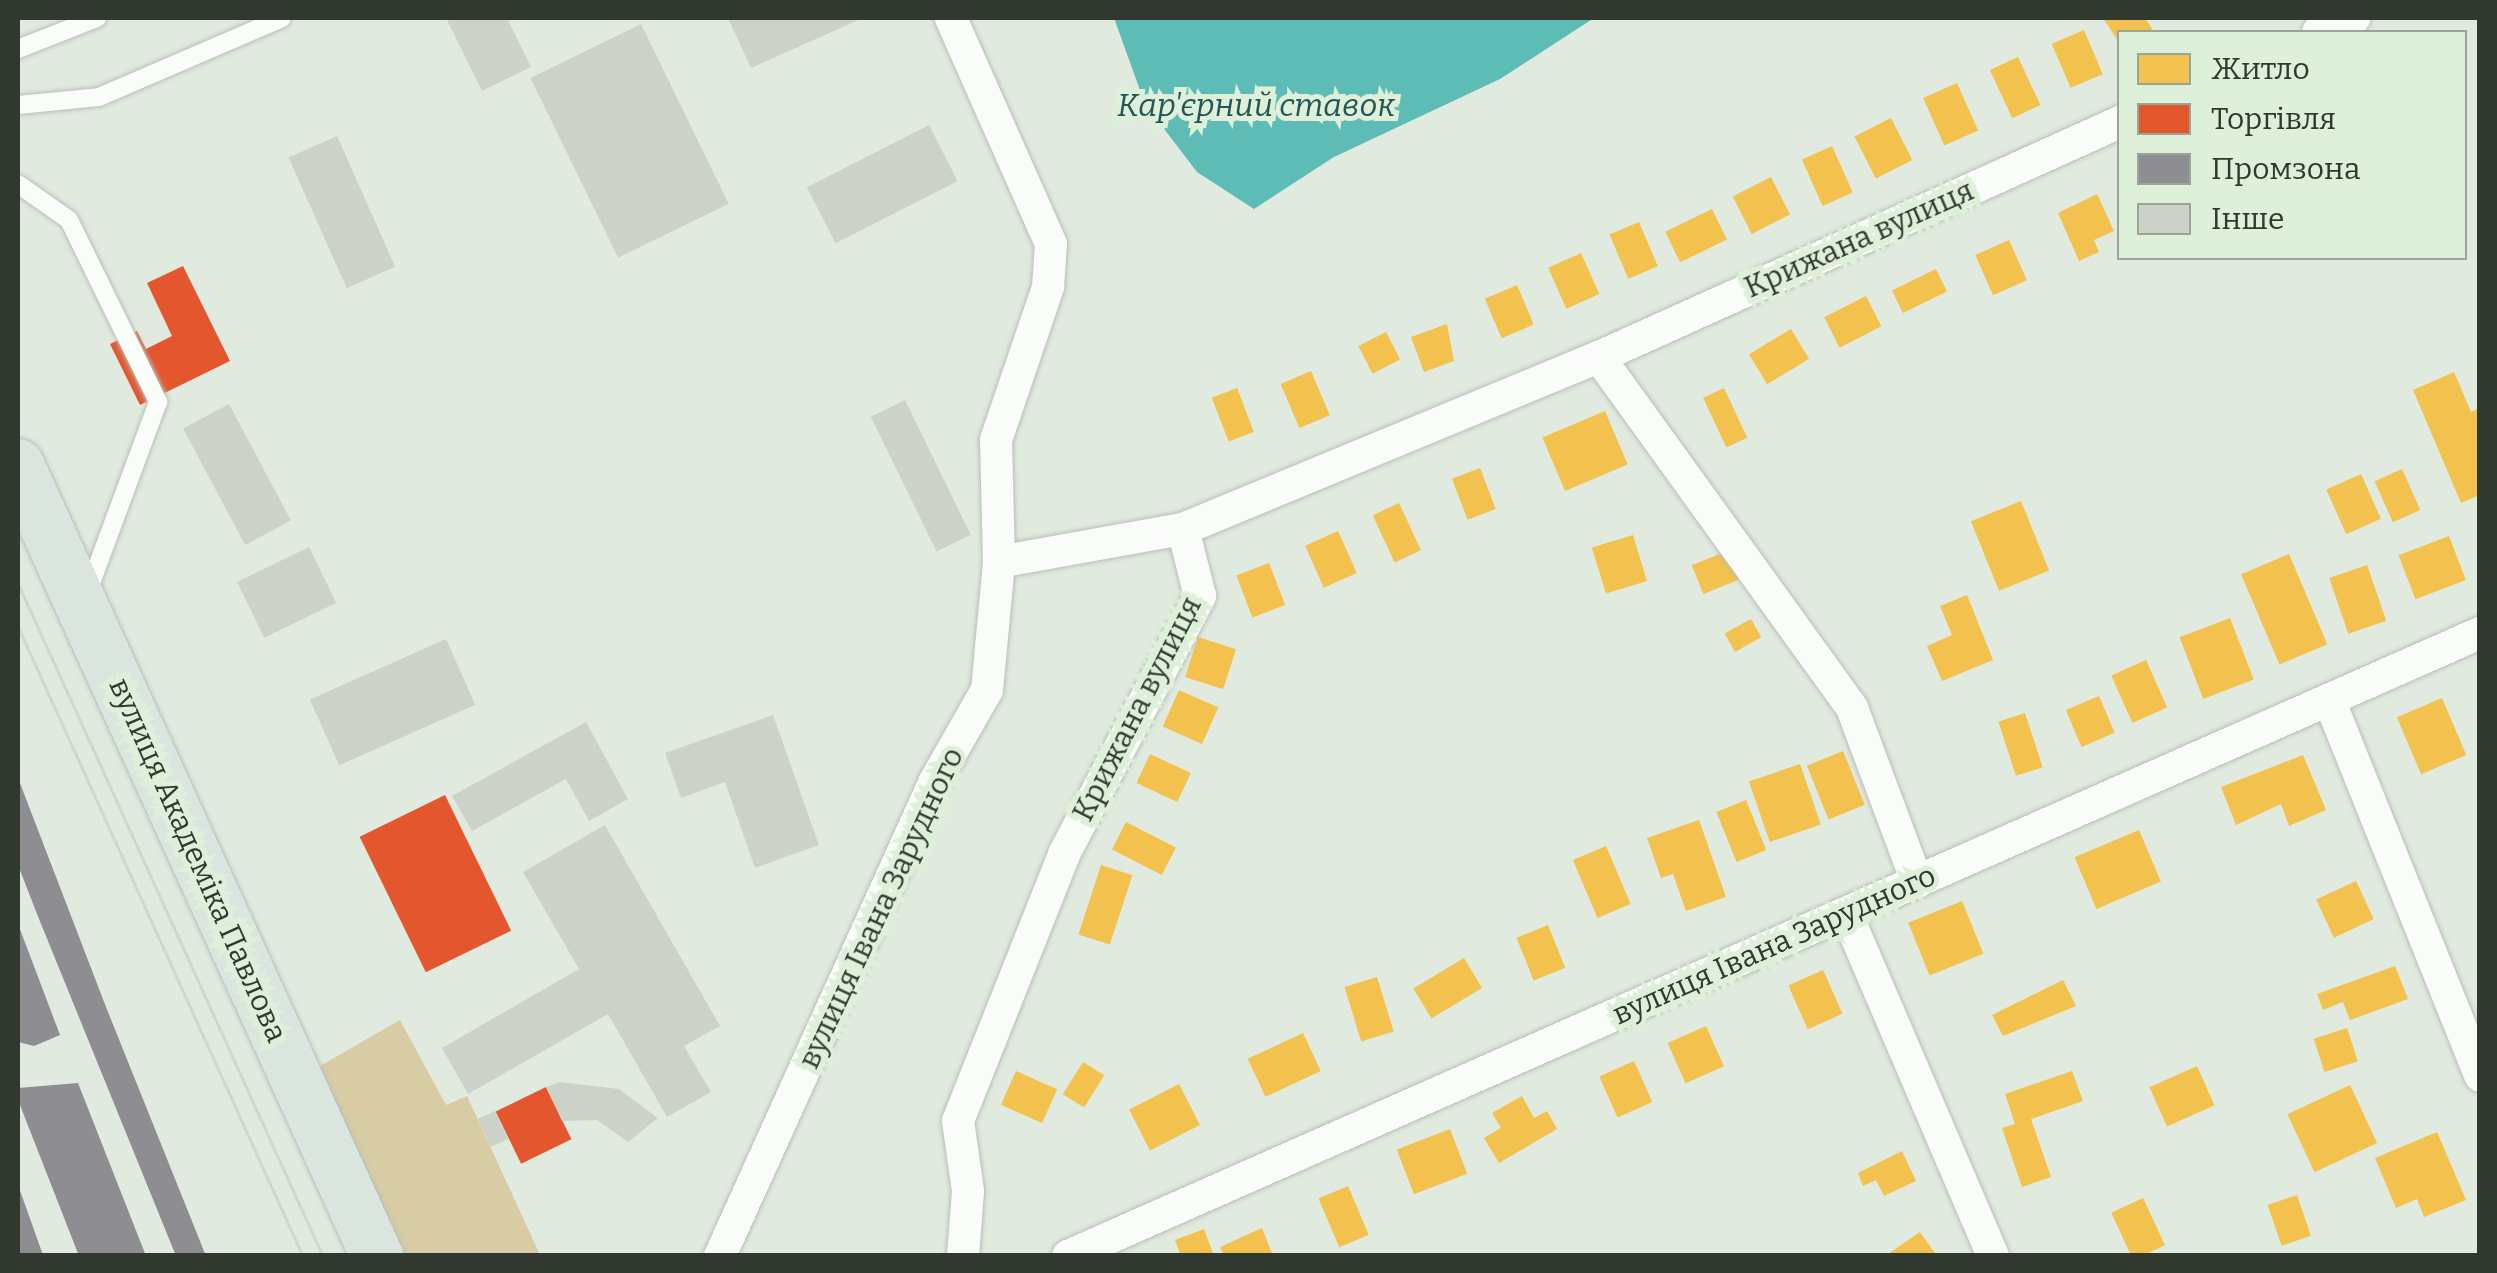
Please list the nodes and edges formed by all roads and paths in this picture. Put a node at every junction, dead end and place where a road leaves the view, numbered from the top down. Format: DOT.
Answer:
graph roads {
  1 [pos="97,18"];
  2 [pos="282,18"];
  3 [pos="951,18"];
  4 [pos="18,48"];
  5 [pos="18,106"];
  6 [pos="2117,123"];
  7 [pos="18,184"];
  8 [pos="1598,356"];
  9 [pos="18,466"];
  10 [pos="1184,530"];
  11 [pos="998,562"];
  12 [pos="84,605"];
  13 [pos="2480,633"];
  14 [pos="2330,702"];
  15 [pos="1917,882"];
  16 [pos="1846,912"];
  17 [pos="2480,1076"];
  18 [pos="732,1252"];
  19 [pos="377,1256"];
  20 [pos="964,1256"];
  21 [pos="1068,1256"];
  22 [pos="1993,1256"];
  1 -- 4 [label="lane"];
  2 -- 5 [label="lane"];
  3 -- 11 [label="street, вулиця Івана Зарудного"];
  6 -- 8 [label="street, Крижана вулиця"];
  7 -- 12 [label="lane"];
  8 -- 10 [label="street, Крижана вулиця"];
  8 -- 15 [label="street"];
  9 -- 12 [label="main road, вулиця Академіка Павлова"];
  10 -- 11 [label="street"];
  10 -- 20 [label="street, Крижана вулиця"];
  11 -- 18 [label="street, вулиця Івана Зарудного"];
  12 -- 19 [label="main road, вулиця Академіка Павлова"];
  13 -- 14 [label="street, вулиця Івана Зарудного"];
  14 -- 15 [label="street, вулиця Івана Зарудного"];
  14 -- 17 [label="street"];
  15 -- 16 [label="street, вулиця Івана Зарудного"];
  16 -- 21 [label="street, вулиця Івана Зарудного"];
  16 -- 22 [label="street"];
}
